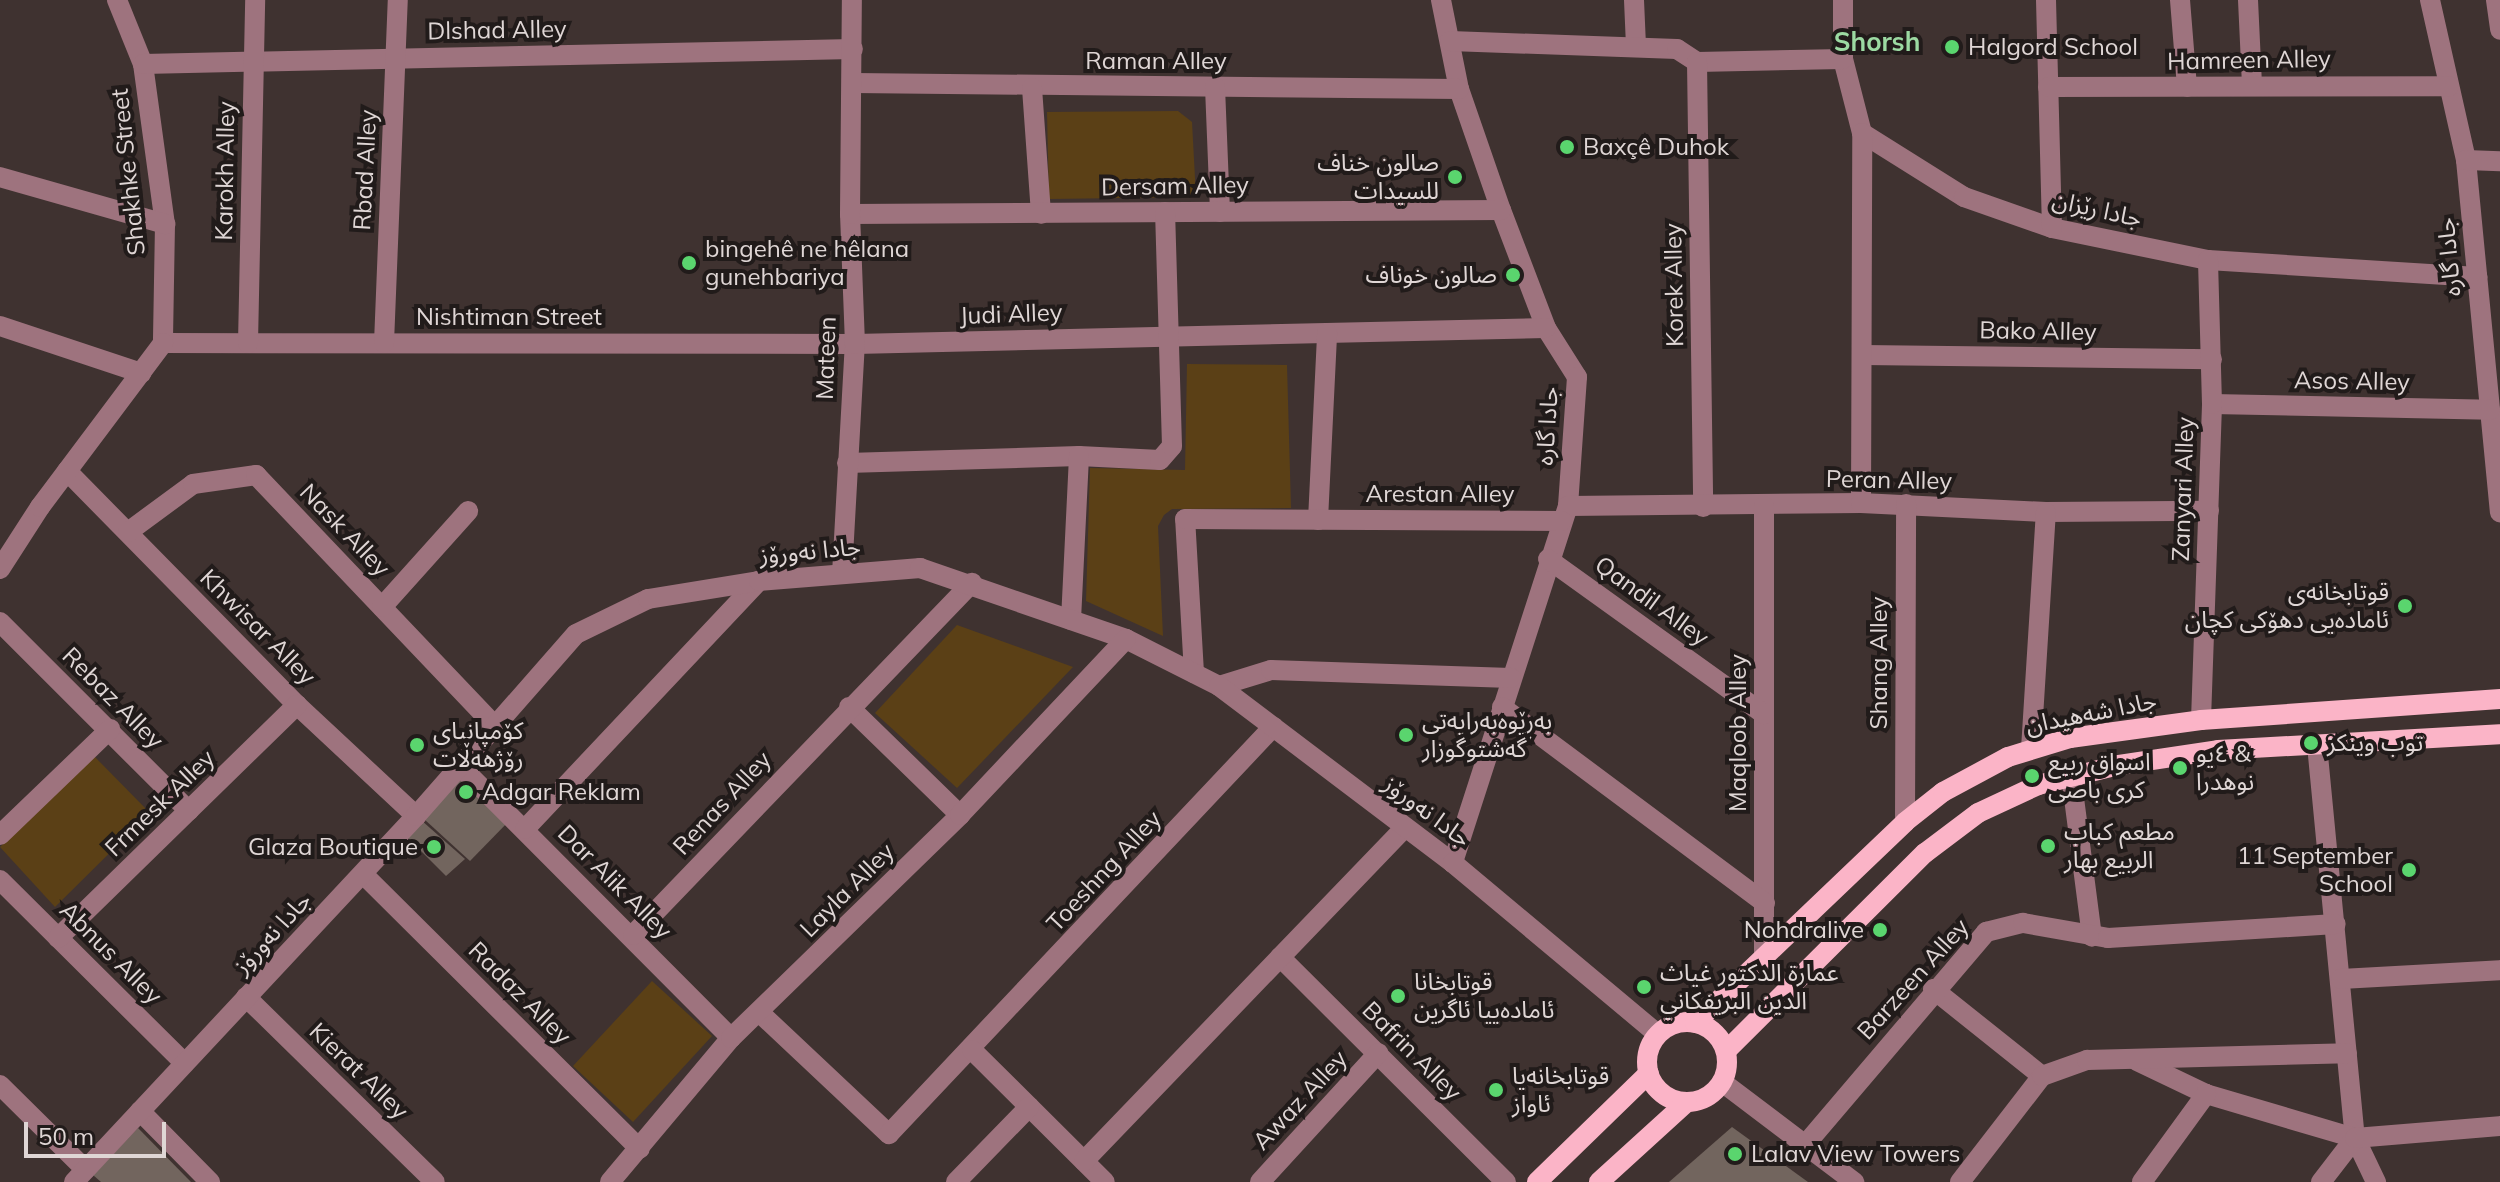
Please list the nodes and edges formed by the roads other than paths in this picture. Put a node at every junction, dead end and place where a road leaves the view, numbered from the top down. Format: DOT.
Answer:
graph roads {
  1 [pos="117,0"];
  2 [pos="255,0"];
  3 [pos="398,0"];
  4 [pos="852,0"];
  5 [pos="1441,0"];
  6 [pos="1634,0"];
  7 [pos="1843,0"];
  8 [pos="2046,0"];
  9 [pos="2180,0"];
  10 [pos="2248,0"];
  11 [pos="2430,0"];
  12 [pos="2496,0"];
  13 [pos="2500,30"];
  14 [pos="1450,41"];
  15 [pos="1636,46"];
  16 [pos="853,49"];
  17 [pos="396,59"];
  18 [pos="1843,59"];
  19 [pos="254,62"];
  20 [pos="1697,62"];
  21 [pos="143,64"];
  22 [pos="853,83"];
  23 [pos="2252,84"];
  24 [pos="2449,86"];
  25 [pos="1215,87"];
  26 [pos="2048,87"];
  27 [pos="2187,87"];
  28 [pos="1032,88"];
  29 [pos="1459,89"];
  30 [pos="1862,133"];
  31 [pos="2466,160"];
  32 [pos="2500,161"];
  33 [pos="0,177"];
  34 [pos="1501,210"];
  35 [pos="1165,212"];
  36 [pos="1220,212"];
  37 [pos="850,214"];
  38 [pos="1041,214"];
  39 [pos="165,224"];
  40 [pos="2052,228"];
  41 [pos="2208,260"];
  42 [pos="2477,277"];
  43 [pos="0,326"];
  44 [pos="1546,328"];
  45 [pos="1327,333"];
  46 [pos="1167,335"];
  47 [pos="163,343"];
  48 [pos="248,343"];
  49 [pos="384,343"];
  50 [pos="855,344"];
  51 [pos="1863,355"];
  52 [pos="2492,356"];
  53 [pos="2212,359"];
  54 [pos="141,373"];
  55 [pos="2212,404"];
  56 [pos="2490,410"];
  57 [pos="1079,456"];
  58 [pos="847,463"];
  59 [pos="2498,466"];
  60 [pos="67,471"];
  61 [pos="1861,503"];
  62 [pos="1906,504"];
  63 [pos="1764,506"];
  64 [pos="1703,507"];
  65 [pos="468,511"];
  66 [pos="2209,511"];
  67 [pos="2046,512"];
  68 [pos="2500,512"];
  69 [pos="1565,513"];
  70 [pos="1318,520"];
  71 [pos="128,532"];
  72 [pos="1548,559"];
  73 [pos="0,569"];
  74 [pos="842,574"];
  75 [pos="759,581"];
  76 [pos="972,583"];
  77 [pos="382,607"];
  78 [pos="1071,620"];
  79 [pos="0,622"];
  80 [pos="1126,639"];
  81 [pos="1194,673"];
  82 [pos="1511,678"];
  83 [pos="1219,686"];
  84 [pos="2500,699"];
  85 [pos="2434,703"];
  86 [pos="297,705"];
  87 [pos="849,707"];
  88 [pos="1502,707"];
  89 [pos="2359,709"];
  90 [pos="1764,714"];
  91 [pos="2201,720"];
  92 [pos="495,726"];
  93 [pos="1273,727"];
  94 [pos="110,729"];
  95 [pos="2500,734"];
  96 [pos="2433,738"];
  97 [pos="2357,742"];
  98 [pos="2317,745"];
  99 [pos="2031,749"];
  100 [pos="460,766"];
  101 [pos="2071,775"];
  102 [pos="189,811"];
  103 [pos="960,815"];
  104 [pos="416,816"];
  105 [pos="1905,822"];
  106 [pos="1405,827"];
  107 [pos="525,829"];
  108 [pos="0,835"];
  109 [pos="1453,863"];
  110 [pos="363,874"];
  111 [pos="0,880"];
  112 [pos="1765,903"];
  113 [pos="2336,924"];
  114 [pos="633,935"];
  115 [pos="2092,937"];
  116 [pos="58,938"];
  117 [pos="1280,957"];
  118 [pos="1764,960"];
  119 [pos="2500,970"];
  120 [pos="2341,979"];
  121 [pos="1933,989"];
  122 [pos="246,997"];
  123 [pos="760,1013"];
  124 [pos="1695,1023"];
  125 [pos="1656,1033"];
  126 [pos="731,1038"];
  127 [pos="972,1050"];
  128 [pos="1726,1051"];
  129 [pos="1378,1053"];
  130 [pos="2347,1053"];
  131 [pos="2135,1060"];
  132 [pos="184,1063"];
  133 [pos="1649,1073"];
  134 [pos="2042,1076"];
  135 [pos="1722,1082"];
  136 [pos="0,1085"];
  137 [pos="2206,1094"];
  138 [pos="1687,1102"];
  139 [pos="1029,1107"];
  140 [pos="140,1111"];
  141 [pos="2500,1126"];
  142 [pos="2355,1138"];
  143 [pos="1805,1145"];
  144 [pos="640,1149"];
  145 [pos="1084,1161"];
  146 [pos="80,1176"];
  147 [pos="210,1182"];
  148 [pos="435,1182"];
  149 [pos="610,1182"];
  150 [pos="956,1182"];
  151 [pos="1105,1182"];
  152 [pos="1260,1182"];
  153 [pos="1506,1182"];
  154 [pos="1537,1182"];
  155 [pos="1599,1182"];
  156 [pos="1854,1182"];
  157 [pos="1960,1182"];
  158 [pos="2142,1182"];
  159 [pos="2321,1182"];
  160 [pos="2376,1182"];
  1 -- 21 [label="street, Shakhke Street"];
  2 -- 19 [label="street, Karokh Alley"];
  3 -- 17 [label="street, Rbad Alley"];
  4 -- 16 [label="street, Mateen"];
  5 -- 14 [label="street, جادا گارە"];
  6 -- 15 [label="street"];
  7 -- 18 [label="street"];
  8 -- 26 [label="street"];
  9 -- 27 [label="street"];
  10 -- 23 [label="street"];
  11 -- 24 [label="street, جادا گارە"];
  12 -- 13 [label="street"];
  14 -- 15 [label="street"];
  14 -- 29 [label="street, جادا گارە"];
  15 -- 20 [label="street"];
  16 -- 17 [label="street, Dlshad Alley"];
  16 -- 22 [label="street, Mateen"];
  17 -- 19 [label="street, Dlshad Alley"];
  17 -- 49 [label="street, Rbad Alley"];
  18 -- 20 [label="street"];
  18 -- 30 [label="street"];
  19 -- 21 [label="street, Dlshad Alley"];
  19 -- 48 [label="street, Karokh Alley"];
  20 -- 64 [label="street, Korek Alley"];
  21 -- 39 [label="street, Shakhke Street"];
  22 -- 28 [label="street, Raman Alley"];
  22 -- 37 [label="street, Mateen"];
  23 -- 24 [label="street, Hamreen Alley"];
  23 -- 27 [label="street, Hamreen Alley"];
  24 -- 31 [label="street, جادا گارە"];
  25 -- 28 [label="street, Raman Alley"];
  25 -- 29 [label="street, Raman Alley"];
  25 -- 36 [label="street"];
  26 -- 27 [label="street, Hamreen Alley"];
  26 -- 40 [label="street"];
  28 -- 38 [label="street"];
  29 -- 34 [label="street, جادا گارە"];
  30 -- 40 [label="street, جادا رێزان"];
  30 -- 51 [label="street"];
  31 -- 32 [label="street"];
  31 -- 42 [label="street, جادا گارە"];
  33 -- 39 [label="street"];
  34 -- 36 [label="street, Dersam Alley"];
  34 -- 44 [label="street, جادا گارە"];
  35 -- 36 [label="street, Dersam Alley"];
  35 -- 38 [label="street, Dersam Alley"];
  35 -- 46 [label="street"];
  37 -- 38 [label="street, Dersam Alley"];
  37 -- 50 [label="street, Mateen"];
  39 -- 47 [label="street, Shakhke Street"];
  40 -- 41 [label="street, جادا رێزان"];
  41 -- 42 [label="street, جادا رێزان"];
  41 -- 53 [label="street, Zanyari Alley"];
  42 -- 52 [label="street, جادا گارە"];
  43 -- 54 [label="street"];
  44 -- 45 [label="street, Judi Alley"];
  44 -- 69 [label="street, جادا گارە"];
  45 -- 46 [label="street, Judi Alley"];
  45 -- 70 [label="street"];
  46 -- 50 [label="street, Judi Alley"];
  46 -- 57 [label="street"];
  47 -- 48 [label="street, Nishtiman Street"];
  47 -- 54 [label="street"];
  48 -- 49 [label="street, Nishtiman Street"];
  49 -- 50 [label="street, Nishtiman Street"];
  50 -- 58 [label="street, Mateen"];
  51 -- 53 [label="street, Bako Alley"];
  51 -- 61 [label="street"];
  52 -- 56 [label="street, جادا گارە"];
  53 -- 55 [label="street, Zanyari Alley"];
  54 -- 60 [label="street"];
  55 -- 56 [label="street, Asos Alley"];
  55 -- 66 [label="street, Zanyari Alley"];
  56 -- 59 [label="street, جادا گارە"];
  57 -- 58 [label="street"];
  57 -- 78 [label="street"];
  58 -- 74 [label="street, Mateen"];
  59 -- 68 [label="street, جادا گارە"];
  60 -- 71 [label="street, Khwisar Alley"];
  60 -- 73 [label="street"];
  61 -- 62 [label="street, Peran Alley"];
  61 -- 63 [label="street, Peran Alley"];
  62 -- 67 [label="street, Peran Alley"];
  62 -- 105 [label="street, Shang Alley"];
  63 -- 64 [label="street, Peran Alley"];
  63 -- 90 [label="street, Maqloob Alley"];
  64 -- 69 [label="street, Peran Alley"];
  65 -- 77 [label="street"];
  66 -- 67 [label="street, Peran Alley"];
  66 -- 91 [label="street, Zanyari Alley"];
  67 -- 99 [label="street"];
  69 -- 70 [label="street, Arestan Alley"];
  69 -- 72 [label="street, جادا گارە"];
  70 -- 81 [label="street, Arestan Alley"];
  71 -- 77 [label="street, Nask Alley"];
  71 -- 86 [label="street, Khwisar Alley"];
  72 -- 82 [label="street, جادا گارە"];
  72 -- 90 [label="street, Qandil Alley"];
  74 -- 75 [label="street, جادا نەورۆز"];
  74 -- 76 [label="street, جادا نەورۆز"];
  75 -- 92 [label="street, جادا نەورۆز"];
  75 -- 107 [label="street"];
  76 -- 78 [label="street, جادا نەورۆز"];
  76 -- 87 [label="street, Renas Alley"];
  77 -- 92 [label="street, Nask Alley"];
  78 -- 80 [label="street, جادا نەورۆز"];
  79 -- 94 [label="street, Rebaz Alley"];
  80 -- 81 [label="street, جادا نەورۆز"];
  80 -- 103 [label="street, Layla Alley"];
  81 -- 83 [label="street, جادا نەورۆز"];
  82 -- 83 [label="street"];
  82 -- 88 [label="street, جادا گارە"];
  83 -- 93 [label="street, جادا نەورۆز"];
  84 -- 85 [label="main road, جادا شەهیدان"];
  85 -- 89 [label="main road, جادا شەهیدان"];
  85 -- 96 [label="main road"];
  86 -- 102 [label="street, Frmesk Alley"];
  86 -- 104 [label="street, Khwisar Alley"];
  87 -- 103 [label="street"];
  87 -- 114 [label="street, Renas Alley"];
  88 -- 109 [label="street, جادا گارە"];
  88 -- 112 [label="street"];
  89 -- 91 [label="main road, جادا شەهیدان"];
  89 -- 97 [label="main road"];
  90 -- 112 [label="street, Maqloob Alley"];
  91 -- 99 [label="main road, جادا شەهیدان"];
  92 -- 100 [label="street, جادا نەورۆز"];
  93 -- 106 [label="street, جادا نەورۆز"];
  93 -- 127 [label="street, Toeshng Alley"];
  94 -- 102 [label="street, Rebaz Alley"];
  94 -- 108 [label="street"];
  95 -- 96 [label="main road"];
  96 -- 97 [label="main road"];
  97 -- 98 [label="main road"];
  98 -- 101 [label="main road"];
  98 -- 113 [label="street"];
  99 -- 105 [label="main road, جادا شەهیدان"];
  100 -- 104 [label="street, جادا نەورۆز"];
  100 -- 107 [label="street, Dar Alik Alley"];
  101 -- 115 [label="street"];
  101 -- 128 [label="main road"];
  102 -- 116 [label="street, Frmesk Alley"];
  103 -- 123 [label="street, Layla Alley"];
  104 -- 110 [label="street, جادا نەورۆز"];
  105 -- 118 [label="main road, جادا شەهیدان"];
  106 -- 109 [label="street, جادا نەورۆز"];
  106 -- 117 [label="street"];
  107 -- 114 [label="street, Dar Alik Alley"];
  109 -- 125 [label="street, جادا نەورۆز"];
  110 -- 122 [label="street, جادا نەورۆز"];
  110 -- 144 [label="street, Radaz Alley"];
  111 -- 116 [label="street, Abnus Alley"];
  112 -- 118 [label="street, Maqloob Alley"];
  113 -- 115 [label="street, Barzeen Alley"];
  113 -- 120 [label="street"];
  114 -- 126 [label="street, Dar Alik Alley"];
  115 -- 121 [label="street, Barzeen Alley"];
  116 -- 132 [label="street, Abnus Alley"];
  117 -- 129 [label="street, Bafrin Alley"];
  117 -- 145 [label="street"];
  118 -- 124 [label="main road, جادا شەهیدان"];
  119 -- 120 [label="street"];
  120 -- 130 [label="street"];
  121 -- 134 [label="street"];
  121 -- 143 [label="street, Barzeen Alley"];
  122 -- 132 [label="street, جادا نەورۆز"];
  122 -- 148 [label="street, Kierat Alley"];
  123 -- 126 [label="street, Layla Alley"];
  123 -- 127 [label="street, Toeshng Alley"];
  124 -- 125 [label="main road"];
  124 -- 128 [label="main road"];
  125 -- 133 [label="main road"];
  126 -- 144 [label="street, Layla Alley"];
  127 -- 139 [label="street"];
  128 -- 135 [label="main road"];
  129 -- 152 [label="street, Awaz Alley"];
  129 -- 153 [label="street, Bafrin Alley"];
  130 -- 131 [label="street"];
  130 -- 142 [label="street"];
  131 -- 134 [label="street"];
  131 -- 137 [label="street"];
  132 -- 140 [label="street, جادا نەورۆز"];
  133 -- 138 [label="main road"];
  133 -- 154 [label="main road"];
  134 -- 157 [label="street"];
  135 -- 138 [label="main road"];
  135 -- 143 [label="street"];
  136 -- 146 [label="street"];
  137 -- 142 [label="street"];
  137 -- 158 [label="street"];
  138 -- 155 [label="main road"];
  139 -- 145 [label="street"];
  139 -- 150 [label="street"];
  140 -- 146 [label="street, جادا نەورۆز"];
  140 -- 147 [label="street"];
  141 -- 142 [label="street"];
  142 -- 159 [label="street"];
  142 -- 160 [label="street"];
  143 -- 156 [label="street"];
  144 -- 149 [label="street, Layla Alley"];
  145 -- 151 [label="street"];
}
